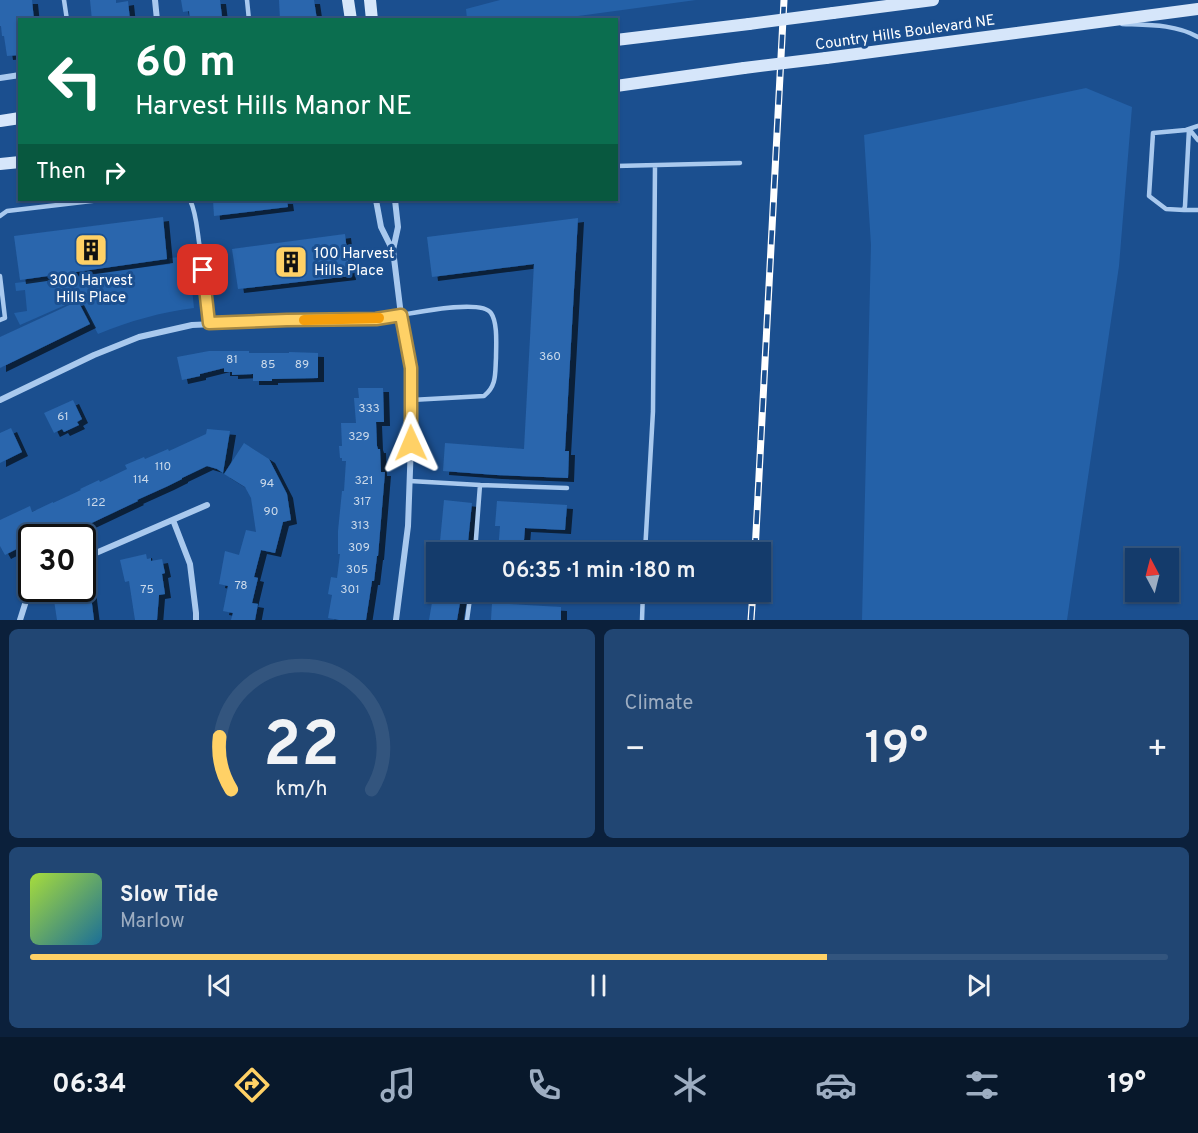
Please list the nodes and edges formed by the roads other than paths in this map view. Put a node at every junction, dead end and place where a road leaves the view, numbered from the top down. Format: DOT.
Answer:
graph roads {
  1 [pos="64,0"];
  2 [pos="155,0"];
  3 [pos="247,0"];
  4 [pos="348,0"];
  5 [pos="370,0"];
  6 [pos="933,0"];
  7 [pos="1198,9"];
  8 [pos="67,18"];
  9 [pos="158,18"];
  10 [pos="249,18"];
  11 [pos="351,18"];
  12 [pos="372,18"];
  13 [pos="1096,22"];
  14 [pos="1198,37"];
  15 [pos="618,40"];
  16 [pos="18,75"];
  17 [pos="0,78"];
  18 [pos="618,86"];
  19 [pos="18,118"];
  20 [pos="0,121"];
  21 [pos="1198,126"];
  22 [pos="1189,129"];
  23 [pos="1198,140"];
  24 [pos="18,162"];
  25 [pos="740,163"];
  26 [pos="0,164"];
  27 [pos="656,165"];
  28 [pos="618,166"];
  29 [pos="92,201"];
  30 [pos="191,201"];
  31 [pos="376,201"];
  32 [pos="395,201"];
  33 [pos="1184,210"];
  34 [pos="1198,210"];
  35 [pos="0,216"];
  36 [pos="393,250"];
  37 [pos="0,276"];
  38 [pos="401,315"];
  39 [pos="0,320"];
  40 [pos="209,323"];
  41 [pos="0,400"];
  42 [pos="411,400"];
  43 [pos="410,481"];
  44 [pos="480,485"];
  45 [pos="567,488"];
  46 [pos="207,505"];
  47 [pos="173,520"];
  48 [pos="476,542"];
  49 [pos="646,542"];
  50 [pos="96,553"];
  51 [pos="26,602"];
  52 [pos="469,602"];
  53 [pos="643,602"];
  54 [pos="20,620"];
  55 [pos="196,620"];
  56 [pos="396,620"];
  57 [pos="467,620"];
  58 [pos="642,620"];
  1 -- 8 [label="lane"];
  2 -- 9 [label="street"];
  3 -- 10 [label="lane"];
  4 -- 11 [label="main road"];
  5 -- 12 [label="main road"];
  6 -- 15 [label="main road, Country Hills Boulevard NE, bridge"];
  7 -- 13 [label="main road, Country Hills Boulevard NE"];
  13 -- 14 [label="lane"];
  13 -- 18 [label="main road, Country Hills Boulevard NE, bridge"];
  16 -- 17 [label="street"];
  19 -- 20 [label="main road"];
  21 -- 22 [label="lane"];
  22 -- 23 [label="lane"];
  22 -- 33 [label="lane"];
  22 -- 33 [label="lane"];
  24 -- 26 [label="main road"];
  25 -- 27 [label="lane"];
  27 -- 28 [label="lane"];
  27 -- 49 [label="lane"];
  29 -- 35 [label="lane"];
  30 -- 40 [label="lane"];
  31 -- 36 [label="street"];
  32 -- 36 [label="street"];
  33 -- 34 [label="lane"];
  36 -- 38 [label="street"];
  37 -- 39 [label="lane"];
  38 -- 40 [label="street"];
  38 -- 42 [label="street"];
  38 -- 42 [label="lane"];
  40 -- 41 [label="street"];
  42 -- 43 [label="street"];
  43 -- 44 [label="lane"];
  43 -- 56 [label="street"];
  44 -- 45 [label="lane"];
  44 -- 48 [label="lane"];
  46 -- 47 [label="street"];
  47 -- 50 [label="street"];
  47 -- 55 [label="street"];
  51 -- 54 [label="street"];
  52 -- 57 [label="lane"];
  53 -- 58 [label="lane"];
}
